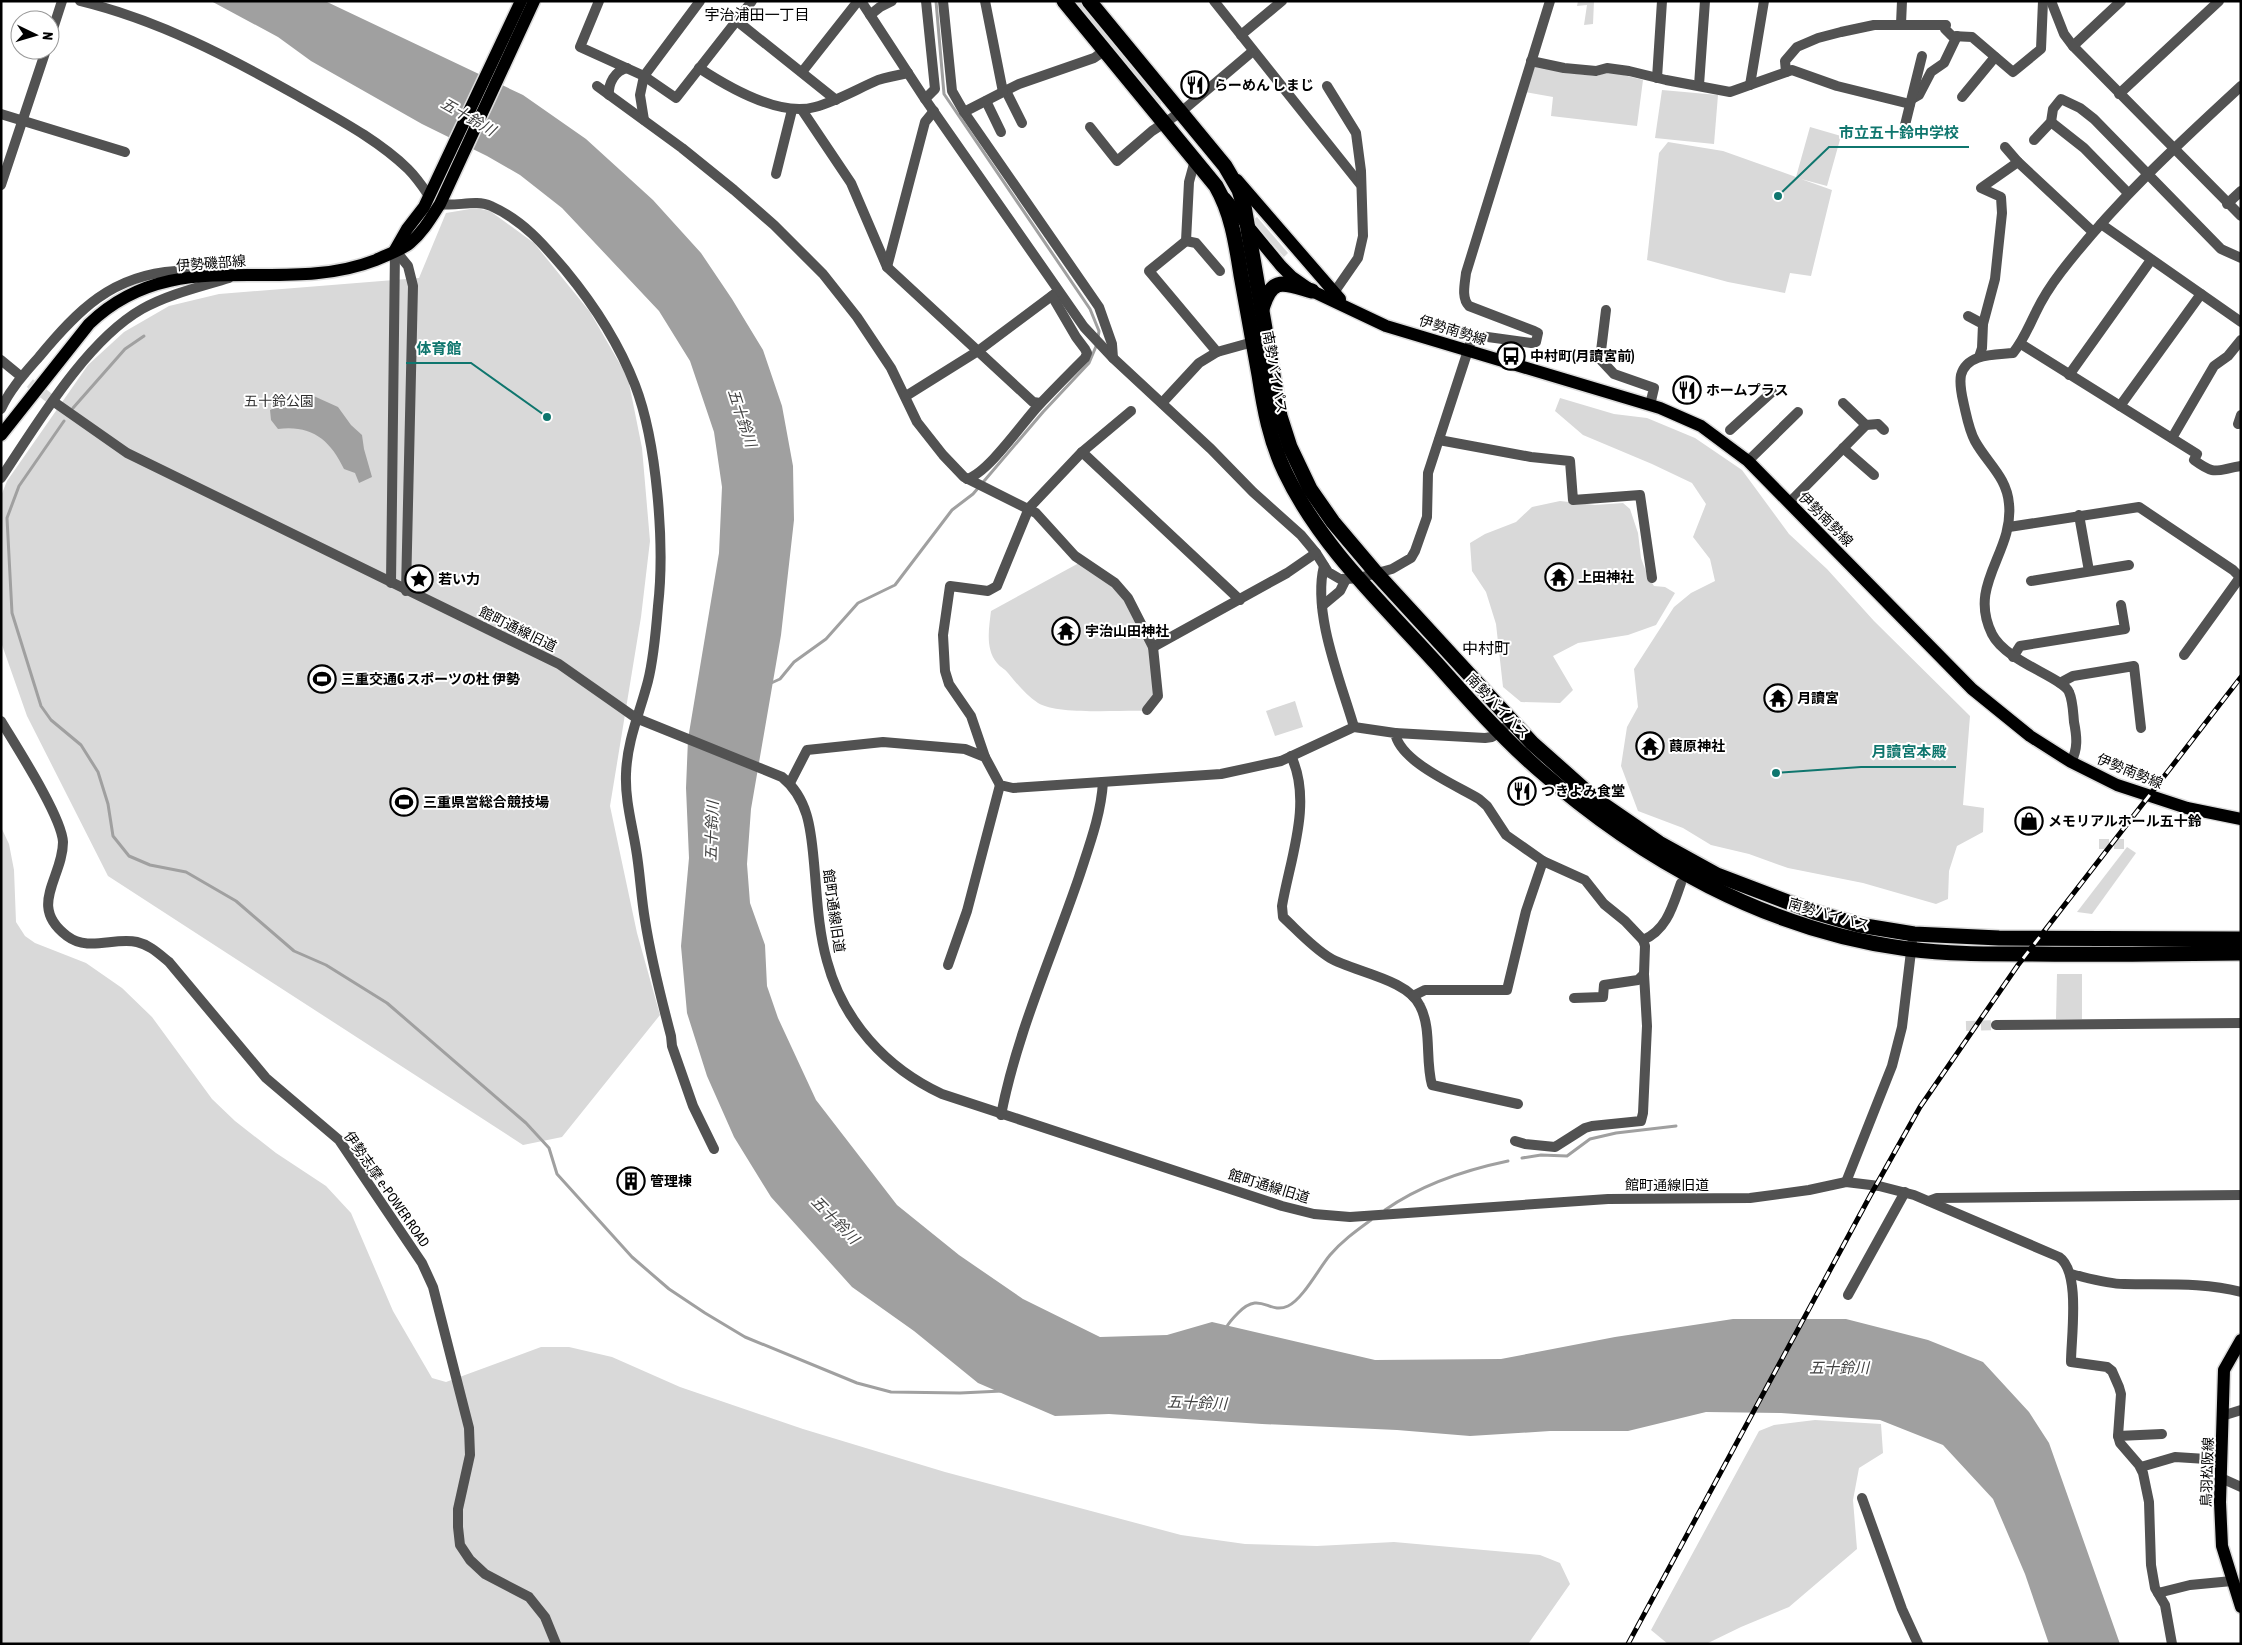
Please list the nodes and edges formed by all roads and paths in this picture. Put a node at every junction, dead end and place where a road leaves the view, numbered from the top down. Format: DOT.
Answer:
graph roads {
  1 [pos="80,1"];
  2 [pos="521,1"];
  3 [pos="534,1"];
  4 [pos="599,1"];
  5 [pos="700,1"];
  6 [pos="752,1"];
  7 [pos="860,1"];
  8 [pos="892,1"];
  9 [pos="926,1"];
  10 [pos="943,1"];
  11 [pos="986,1"];
  12 [pos="1064,1"];
  13 [pos="1089,1"];
  14 [pos="1214,1"];
  15 [pos="1282,1"];
  16 [pos="1550,1"];
  17 [pos="1662,1"];
  18 [pos="1705,1"];
  19 [pos="1764,1"];
  20 [pos="1902,1"];
  21 [pos="2043,1"];
  22 [pos="2051,1"];
  23 [pos="2121,1"];
  24 [pos="2219,1"];
  25 [pos="870,15"];
  26 [pos="736,21"];
  27 [pos="1901,24"];
  28 [pos="512,34"];
  29 [pos="1240,35"];
  30 [pos="1957,36"];
  31 [pos="2073,46"];
  32 [pos="1104,51"];
  33 [pos="1253,51"];
  34 [pos="1922,56"];
  35 [pos="1995,57"];
  36 [pos="43,60"];
  37 [pos="1531,61"];
  38 [pos="627,68"];
  39 [pos="699,68"];
  40 [pos="802,72"];
  41 [pos="1786,72"];
  42 [pos="908,73"];
  43 [pos="644,76"];
  44 [pos="1657,78"];
  45 [pos="1699,85"];
  46 [pos="1750,85"];
  47 [pos="597,86"];
  48 [pos="1326,86"];
  49 [pos="2241,86"];
  50 [pos="1004,92"];
  51 [pos="2119,94"];
  52 [pos="610,95"];
  53 [pos="1962,97"];
  54 [pos="925,99"];
  55 [pos="836,100"];
  56 [pos="986,101"];
  57 [pos="1911,102"];
  58 [pos="797,110"];
  59 [pos="934,111"];
  60 [pos="964,112"];
  61 [pos="1181,112"];
  62 [pos="1,114"];
  63 [pos="23,119"];
  64 [pos="644,120"];
  65 [pos="1164,122"];
  66 [pos="2051,122"];
  67 [pos="1022,123"];
  68 [pos="1905,124"];
  69 [pos="1090,127"];
  70 [pos="1001,132"];
  71 [pos="2034,140"];
  72 [pos="2005,147"];
  73 [pos="2173,149"];
  74 [pos="125,152"];
  75 [pos="1195,160"];
  76 [pos="2018,162"];
  77 [pos="1225,166"];
  78 [pos="2147,173"];
  79 [pos="776,174"];
  80 [pos="1360,184"];
  81 [pos="1,185"];
  82 [pos="1216,186"];
  83 [pos="2241,191"];
  84 [pos="2128,193"];
  85 [pos="437,196"];
  86 [pos="2227,204"];
  87 [pos="2241,216"];
  88 [pos="2101,224"];
  89 [pos="1248,227"];
  90 [pos="2093,232"];
  91 [pos="1186,241"];
  92 [pos="395,250"];
  93 [pos="2241,258"];
  94 [pos="2151,260"];
  95 [pos="887,267"];
  96 [pos="1220,272"];
  97 [pos="237,276"];
  98 [pos="1312,291"];
  99 [pos="1055,294"];
  100 [pos="1333,294"];
  101 [pos="2201,294"];
  102 [pos="1349,307"];
  103 [pos="1262,309"];
  104 [pos="1606,310"];
  105 [pos="1968,316"];
  106 [pos="2241,322"];
  107 [pos="1983,324"];
  108 [pos="2241,340"];
  109 [pos="1253,342"];
  110 [pos="2021,344"];
  111 [pos="978,350"];
  112 [pos="1468,350"];
  113 [pos="1218,352"];
  114 [pos="1109,354"];
  115 [pos="1979,357"];
  116 [pos="1,360"];
  117 [pos="18,374"];
  118 [pos="2069,375"];
  119 [pos="1772,392"];
  120 [pos="906,396"];
  121 [pos="1162,403"];
  122 [pos="57,404"];
  123 [pos="1040,404"];
  124 [pos="1843,404"];
  125 [pos="1650,405"];
  126 [pos="2120,406"];
  127 [pos="1,409"];
  128 [pos="1131,411"];
  129 [pos="1798,412"];
  130 [pos="1866,425"];
  131 [pos="1730,430"];
  132 [pos="1884,430"];
  133 [pos="1,436"];
  134 [pos="2172,438"];
  135 [pos="1439,440"];
  136 [pos="1844,448"];
  137 [pos="1082,452"];
  138 [pos="1748,461"];
  139 [pos="2241,466"];
  140 [pos="1874,475"];
  141 [pos="1,478"];
  142 [pos="970,480"];
  143 [pos="1789,503"];
  144 [pos="1029,508"];
  145 [pos="2079,515"];
  146 [pos="2009,527"];
  147 [pos="1316,553"];
  148 [pos="2129,565"];
  149 [pos="1324,566"];
  150 [pos="2089,572"];
  151 [pos="1377,574"];
  152 [pos="2240,577"];
  153 [pos="1652,578"];
  154 [pos="1353,579"];
  155 [pos="2031,581"];
  156 [pos="391,583"];
  157 [pos="406,590"];
  158 [pos="1240,600"];
  159 [pos="2121,605"];
  160 [pos="1322,606"];
  161 [pos="1153,647"];
  162 [pos="2184,655"];
  163 [pos="2013,657"];
  164 [pos="2060,683"];
  165 [pos="1147,710"];
  166 [pos="640,720"];
  167 [pos="1511,720"];
  168 [pos="1,721"];
  169 [pos="1354,727"];
  170 [pos="2142,728"];
  171 [pos="1395,732"];
  172 [pos="1500,732"];
  173 [pos="1291,756"];
  174 [pos="985,757"];
  175 [pos="2071,762"];
  176 [pos="1103,782"];
  177 [pos="790,783"];
  178 [pos="1000,784"];
  179 [pos="2241,819"];
  180 [pos="1543,861"];
  181 [pos="1682,883"];
  182 [pos="1914,934"];
  183 [pos="2241,938"];
  184 [pos="1643,940"];
  185 [pos="1911,950"];
  186 [pos="2241,953"];
  187 [pos="948,966"];
  188 [pos="1644,974"];
  189 [pos="1413,996"];
  190 [pos="1574,998"];
  191 [pos="2241,1023"];
  192 [pos="1996,1026"];
  193 [pos="1518,1104"];
  194 [pos="1001,1114"];
  195 [pos="1515,1141"];
  196 [pos="714,1149"];
  197 [pos="1846,1182"];
  198 [pos="1905,1192"];
  199 [pos="2241,1194"];
  200 [pos="1929,1201"];
  201 [pos="2071,1274"];
  202 [pos="2241,1292"];
  203 [pos="1848,1295"];
  204 [pos="2241,1340"];
  205 [pos="2241,1410"];
  206 [pos="2225,1415"];
  207 [pos="2162,1434"];
  208 [pos="2118,1436"];
  209 [pos="2222,1460"];
  210 [pos="2141,1467"];
  211 [pos="2221,1478"];
  212 [pos="2241,1487"];
  213 [pos="1862,1498"];
  214 [pos="2235,1576"];
  215 [pos="2158,1593"];
  216 [pos="2241,1607"];
  217 [pos="556,1644"];
  218 [pos="1918,1644"];
  219 [pos="2172,1644"];
  1 -- 85 [label="street"];
  2 -- 28 [label="main road"];
  3 -- 28 [label="main road"];
  4 -- 38 [label="street"];
  5 -- 43 [label="street"];
  6 -- 26 [label="street"];
  7 -- 25 [label="street"];
  7 -- 40 [label="street"];
  8 -- 25 [label="street"];
  9 -- 54 [label="street"];
  10 -- 60 [label="street"];
  11 -- 50 [label="street"];
  12 -- 32 [label="highway, 南勢バイパス"];
  13 -- 61 [label="highway, 南勢バイパス"];
  14 -- 29 [label="street"];
  15 -- 29 [label="street"];
  16 -- 37 [label="street"];
  17 -- 44 [label="street"];
  18 -- 45 [label="street"];
  19 -- 46 [label="street"];
  20 -- 27 [label="street"];
  21 -- 35 [label="street"];
  22 -- 31 [label="street"];
  23 -- 31 [label="street"];
  24 -- 51 [label="street"];
  25 -- 42 [label="street"];
  26 -- 39 [label="street"];
  26 -- 40 [label="street"];
  27 -- 30 [label="street"];
  27 -- 41 [label="street"];
  28 -- 85 [label="main road"];
  29 -- 33 [label="street"];
  30 -- 35 [label="street"];
  30 -- 57 [label="street"];
  31 -- 51 [label="street"];
  32 -- 50 [label="street"];
  32 -- 65 [label="highway, 南勢バイパス"];
  33 -- 61 [label="street"];
  33 -- 80 [label="street"];
  34 -- 57 [label="street"];
  35 -- 53 [label="street"];
  36 -- 63 [label="street"];
  37 -- 44 [label="street"];
  37 -- 112 [label="street"];
  38 -- 43 [label="street"];
  38 -- 52 [label="street"];
  39 -- 43 [label="street"];
  39 -- 58 [label="street"];
  40 -- 55 [label="street"];
  41 -- 46 [label="street"];
  41 -- 57 [label="street"];
  42 -- 54 [label="street"];
  42 -- 55 [label="street"];
  43 -- 64 [label="street"];
  44 -- 45 [label="street"];
  45 -- 46 [label="street"];
  47 -- 52 [label="street"];
  48 -- 80 [label="street"];
  49 -- 73 [label="street"];
  50 -- 56 [label="street"];
  50 -- 67 [label="street"];
  51 -- 73 [label="street"];
  52 -- 64 [label="street"];
  54 -- 59 [label="street"];
  55 -- 58 [label="street"];
  56 -- 60 [label="street"];
  56 -- 70 [label="street"];
  57 -- 68 [label="street"];
  58 -- 79 [label="street"];
  58 -- 95 [label="street"];
  59 -- 95 [label="street"];
  59 -- 99 [label="street"];
  60 -- 114 [label="street"];
  61 -- 65 [label="street"];
  61 -- 77 [label="highway, 南勢バイパス"];
  62 -- 63 [label="street"];
  63 -- 74 [label="street"];
  63 -- 81 [label="street"];
  64 -- 120 [label="street"];
  65 -- 69 [label="street"];
  65 -- 75 [label="highway, 南勢バイパス"];
  66 -- 71 [label="street"];
  66 -- 78 [label="street"];
  66 -- 84 [label="street"];
  72 -- 76 [label="street"];
  73 -- 78 [label="street"];
  73 -- 86 [label="street"];
  75 -- 82 [label="highway, 南勢バイパス"];
  75 -- 91 [label="street"];
  76 -- 90 [label="street"];
  76 -- 107 [label="street"];
  77 -- 89 [label="highway, 南勢バイパス"];
  77 -- 100 [label="main road, 伊勢南勢線"];
  78 -- 84 [label="street"];
  78 -- 93 [label="street"];
  80 -- 100 [label="street"];
  82 -- 89 [label="main road, 伊勢南勢線"];
  82 -- 109 [label="highway, 南勢バイパス"];
  83 -- 86 [label="street"];
  84 -- 88 [label="street"];
  85 -- 92 [label="main road"];
  85 -- 166 [label="street"];
  86 -- 87 [label="street"];
  88 -- 90 [label="street"];
  88 -- 94 [label="street"];
  89 -- 98 [label="main road, 伊勢南勢線"];
  89 -- 103 [label="highway, 南勢バイパス"];
  90 -- 110 [label="street"];
  91 -- 96 [label="street"];
  91 -- 113 [label="street"];
  92 -- 97 [label="main road, 伊勢磯部線"];
  92 -- 156 [label="street"];
  92 -- 157 [label="street"];
  94 -- 101 [label="street"];
  94 -- 118 [label="street"];
  95 -- 111 [label="street"];
  97 -- 127 [label="street"];
  97 -- 133 [label="main road, 伊勢磯部線"];
  97 -- 141 [label="street"];
  98 -- 102 [label="main road, 伊勢南勢線"];
  98 -- 103 [label="highway"];
  99 -- 111 [label="street"];
  99 -- 114 [label="street"];
  99 -- 123 [label="street"];
  100 -- 102 [label="main road, 伊勢南勢線"];
  101 -- 106 [label="street"];
  101 -- 126 [label="street"];
  102 -- 112 [label="main road, 伊勢南勢線"];
  103 -- 151 [label="highway, 南勢バイパス"];
  104 -- 125 [label="street"];
  105 -- 107 [label="street"];
  107 -- 115 [label="street"];
  108 -- 134 [label="street"];
  109 -- 113 [label="street"];
  109 -- 154 [label="highway, 南勢バイパス"];
  110 -- 115 [label="street"];
  110 -- 118 [label="street"];
  111 -- 120 [label="street"];
  111 -- 123 [label="street"];
  112 -- 125 [label="main road, 伊勢南勢線"];
  112 -- 135 [label="street"];
  113 -- 121 [label="street"];
  114 -- 121 [label="street"];
  115 -- 146 [label="street"];
  116 -- 117 [label="street"];
  118 -- 126 [label="street"];
  119 -- 131 [label="street"];
  120 -- 142 [label="street"];
  121 -- 147 [label="street"];
  122 -- 156 [label="street, 館町通線旧道"];
  123 -- 142 [label="street"];
  124 -- 130 [label="street"];
  125 -- 138 [label="main road, 伊勢南勢線"];
  126 -- 134 [label="street"];
  128 -- 137 [label="street"];
  129 -- 138 [label="street"];
  130 -- 132 [label="street"];
  130 -- 136 [label="street"];
  134 -- 139 [label="street"];
  135 -- 151 [label="street"];
  135 -- 153 [label="street"];
  136 -- 140 [label="street"];
  136 -- 143 [label="street"];
  137 -- 144 [label="street"];
  137 -- 158 [label="street"];
  138 -- 143 [label="main road, 伊勢南勢線"];
  142 -- 144 [label="street"];
  143 -- 175 [label="main road, 伊勢南勢線"];
  144 -- 161 [label="street"];
  144 -- 174 [label="street"];
  145 -- 146 [label="street"];
  145 -- 150 [label="street"];
  145 -- 152 [label="street"];
  146 -- 163 [label="street"];
  147 -- 149 [label="street"];
  147 -- 158 [label="street"];
  148 -- 150 [label="street"];
  149 -- 154 [label="street"];
  149 -- 160 [label="street"];
  150 -- 155 [label="street"];
  151 -- 154 [label="street"];
  151 -- 167 [label="highway, 南勢バイパス"];
  152 -- 162 [label="street"];
  154 -- 160 [label="street"];
  154 -- 172 [label="highway, 南勢バイパス"];
  156 -- 157 [label="street, 館町通線旧道"];
  157 -- 166 [label="street, 館町通線旧道"];
  158 -- 161 [label="street"];
  159 -- 163 [label="street"];
  160 -- 169 [label="street"];
  161 -- 165 [label="street"];
  163 -- 164 [label="street"];
  164 -- 170 [label="street"];
  164 -- 175 [label="street"];
  166 -- 177 [label="street, 館町通線旧道"];
  166 -- 196 [label="street"];
  167 -- 172 [label="street"];
  167 -- 182 [label="highway, 南勢バイパス"];
  168 -- 217 [label="street, 伊勢志摩 e-POWER ROAD"];
  169 -- 171 [label="street"];
  169 -- 173 [label="street"];
  171 -- 172 [label="street"];
  171 -- 180 [label="street"];
  172 -- 185 [label="highway, 南勢バイパス"];
  173 -- 176 [label="street"];
  173 -- 189 [label="street"];
  174 -- 177 [label="street"];
  174 -- 178 [label="street"];
  175 -- 179 [label="main road, 伊勢南勢線"];
  176 -- 178 [label="street"];
  176 -- 194 [label="street"];
  177 -- 194 [label="street, 館町通線旧道"];
  178 -- 187 [label="street"];
  180 -- 184 [label="street"];
  180 -- 189 [label="street"];
  181 -- 184 [label="street"];
  182 -- 183 [label="highway, 南勢バイパス"];
  182 -- 185 [label="street"];
  184 -- 188 [label="street"];
  185 -- 186 [label="highway, 南勢バイパス"];
  185 -- 197 [label="street"];
  188 -- 190 [label="street"];
  188 -- 195 [label="street"];
  189 -- 193 [label="street"];
  191 -- 192 [label="street"];
  194 -- 197 [label="street, 館町通線旧道"];
  197 -- 198 [label="street, 館町通線旧道"];
  198 -- 200 [label="street, 館町通線旧道"];
  198 -- 203 [label="street"];
  199 -- 200 [label="street"];
  200 -- 201 [label="street, 館町通線旧道"];
  201 -- 202 [label="street"];
  201 -- 208 [label="street"];
  204 -- 206 [label="main road, 鳥羽松阪線"];
  205 -- 206 [label="street"];
  206 -- 209 [label="main road, 鳥羽松阪線"];
  207 -- 208 [label="street"];
  208 -- 210 [label="street"];
  209 -- 210 [label="street"];
  209 -- 211 [label="main road, 鳥羽松阪線"];
  210 -- 215 [label="street"];
  211 -- 212 [label="street"];
  211 -- 214 [label="main road, 鳥羽松阪線"];
  213 -- 218 [label="street"];
  214 -- 215 [label="street"];
  214 -- 216 [label="main road, 鳥羽松阪線"];
  215 -- 219 [label="street"];
}
